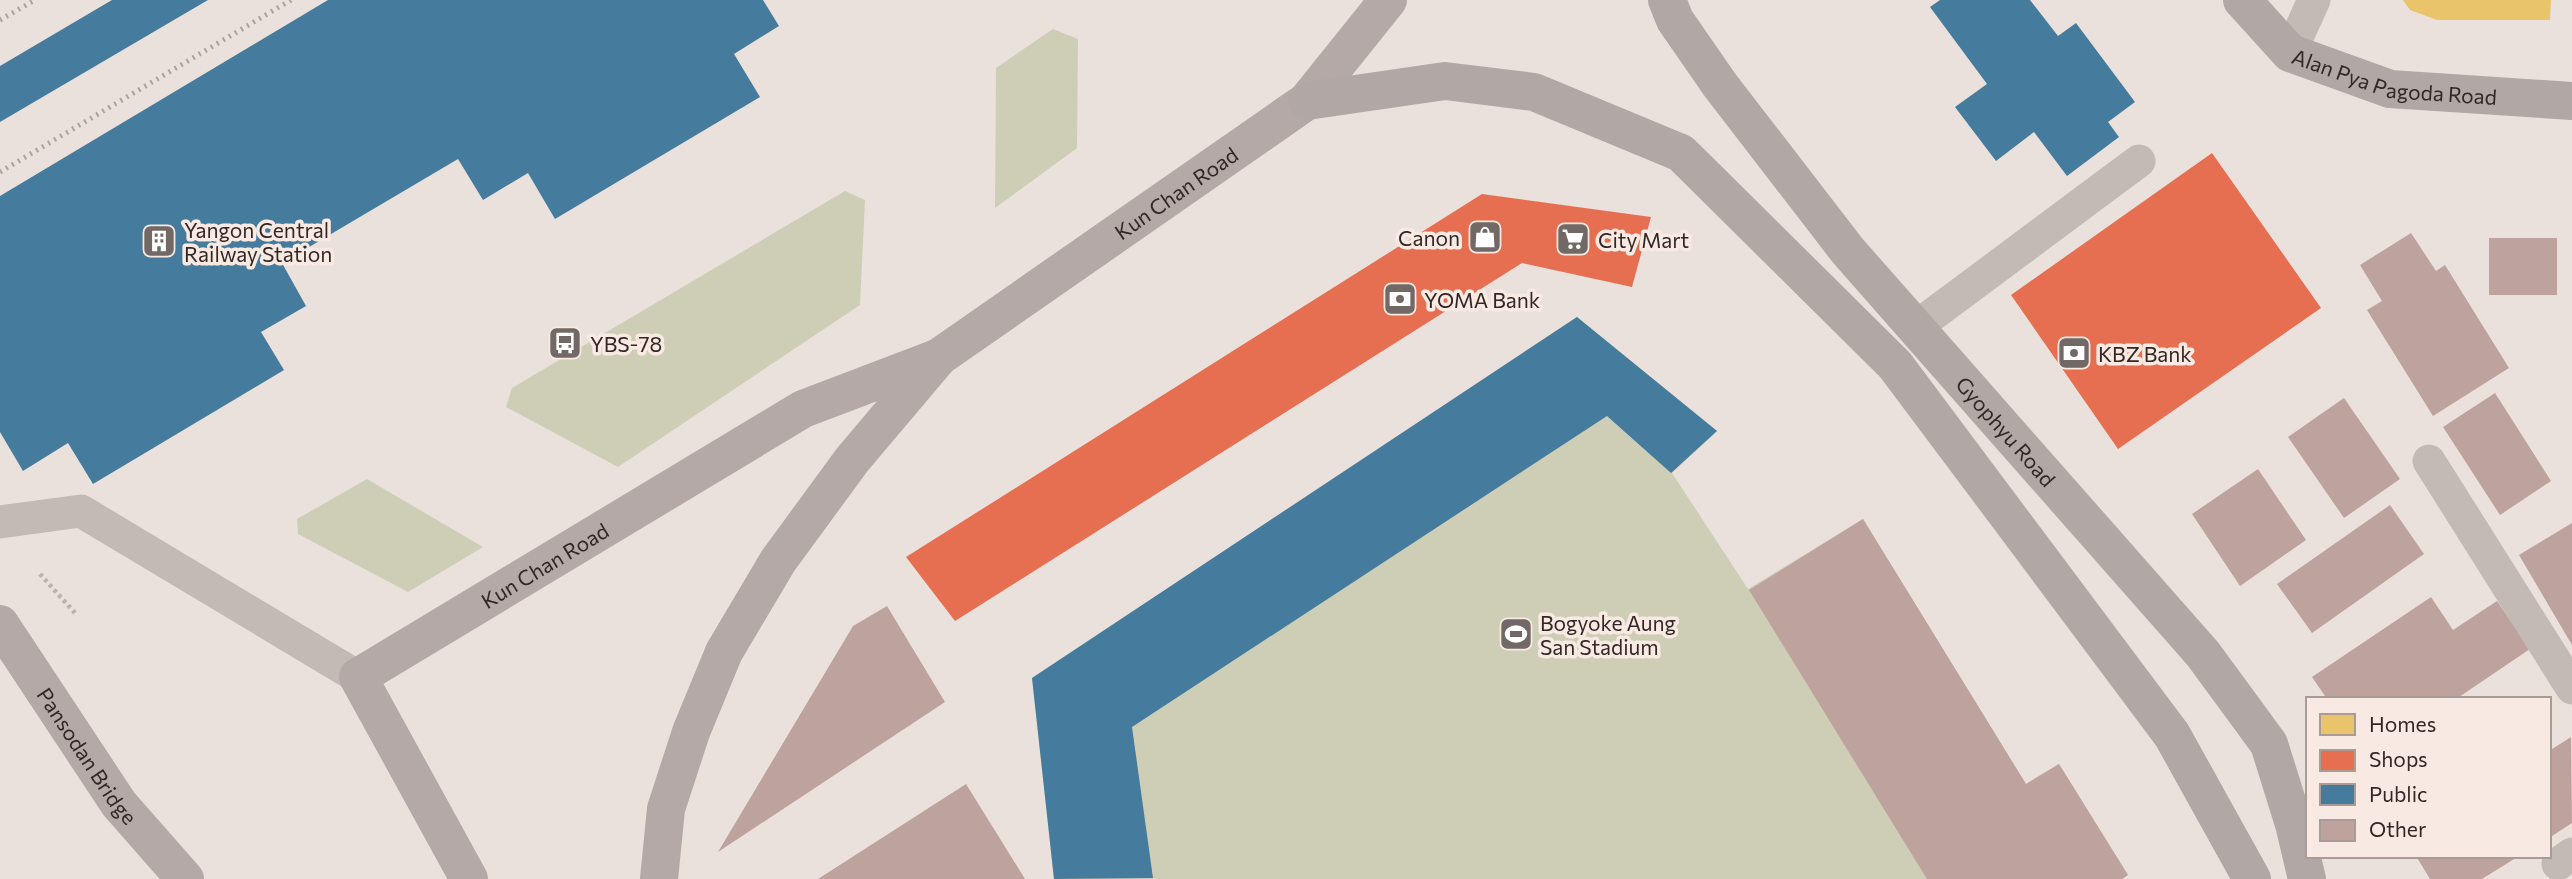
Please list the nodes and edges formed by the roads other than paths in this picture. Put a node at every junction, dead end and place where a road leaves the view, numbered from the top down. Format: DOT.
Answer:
graph roads {
  1 [pos="1388,0"];
  2 [pos="1667,0"];
  3 [pos="2242,0"];
  4 [pos="2314,0"];
  5 [pos="2290,53"];
  6 [pos="1307,101"];
  7 [pos="2572,101"];
  8 [pos="2139,161"];
  9 [pos="1916,327"];
  10 [pos="939,357"];
  11 [pos="2429,461"];
  12 [pos="0,522"];
  13 [pos="0,624"];
  14 [pos="358,677"];
  15 [pos="2572,689"];
  16 [pos="2551,704"];
  17 [pos="2301,822"];
  18 [pos="185,879"];
  19 [pos="469,879"];
  20 [pos="659,879"];
  21 [pos="2252,879"];
  22 [pos="2306,879"];
  1 -- 6 [label="main road, Kun Chan Road"];
  2 -- 9 [label="main road, Gyophyu Road"];
  3 -- 5 [label="main road, Alan Pya Pagoda Road"];
  4 -- 5 [label="street"];
  5 -- 7 [label="main road, Alan Pya Pagoda Road"];
  6 -- 10 [label="main road, Kun Chan Road"];
  6 -- 21 [label="main road"];
  8 -- 9 [label="street"];
  9 -- 17 [label="main road, Gyophyu Road"];
  10 -- 14 [label="main road, Kun Chan Road"];
  10 -- 20 [label="main road, Kun Chan Road"];
  11 -- 15 [label="street"];
  12 -- 14 [label="street"];
  13 -- 18 [label="main road, Pansodan Bridge"];
  14 -- 19 [label="main road"];
  15 -- 16 [label="street"];
  17 -- 22 [label="main road, Gyophyu Road"];
}
